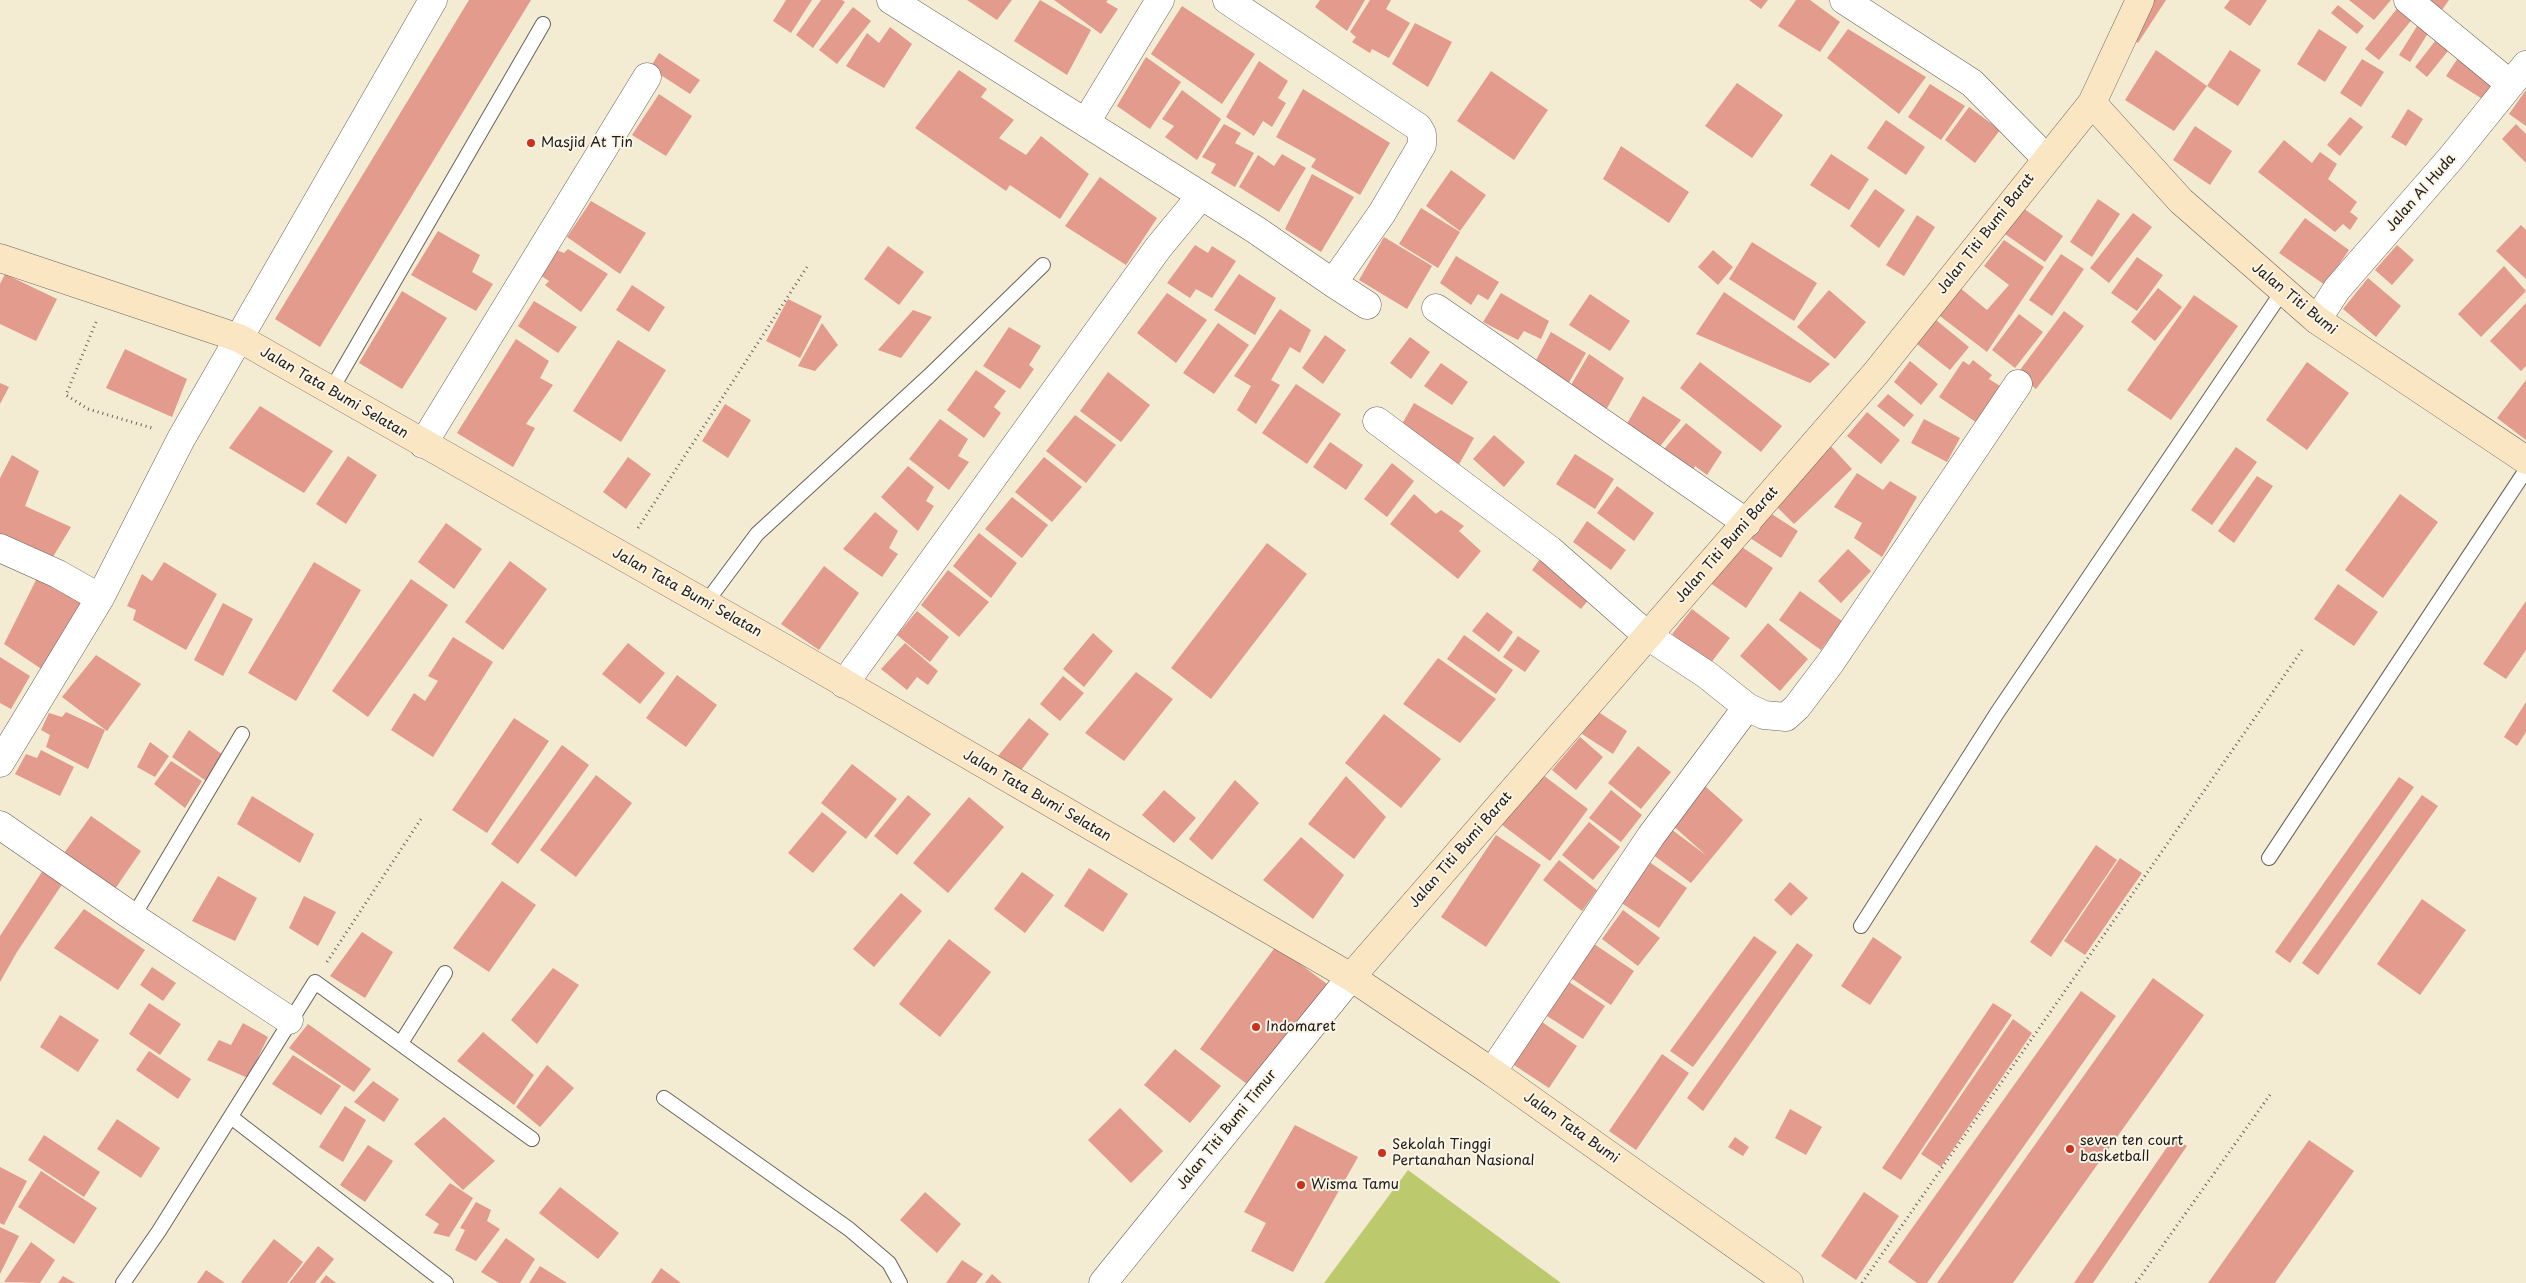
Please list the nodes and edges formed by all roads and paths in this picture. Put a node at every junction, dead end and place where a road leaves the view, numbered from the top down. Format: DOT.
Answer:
graph roads {
  1 [pos="433,0"];
  2 [pos="892,0"];
  3 [pos="1160,0"];
  4 [pos="1227,0"];
  5 [pos="1844,0"];
  6 [pos="2140,0"];
  7 [pos="2408,0"];
  8 [pos="543,24"];
  9 [pos="2518,74"];
  10 [pos="647,77"];
  11 [pos="2092,103"];
  12 [pos="1086,122"];
  13 [pos="2046,158"];
  14 [pos="1200,197"];
  15 [pos="0,258"];
  16 [pos="1042,265"];
  17 [pos="808,267"];
  18 [pos="1333,283"];
  19 [pos="2282,292"];
  20 [pos="106,294"];
  21 [pos="1367,305"];
  22 [pos="1436,308"];
  23 [pos="2317,320"];
  24 [pos="239,338"];
  25 [pos="2018,384"];
  26 [pos="330,392"];
  27 [pos="1377,421"];
  28 [pos="180,439"];
  29 [pos="422,444"];
  30 [pos="2526,460"];
  31 [pos="2526,470"];
  32 [pos="1747,523"];
  33 [pos="0,548"];
  34 [pos="620,556"];
  35 [pos="100,598"];
  36 [pos="705,604"];
  37 [pos="1648,636"];
  38 [pos="2302,650"];
  39 [pos="844,684"];
  40 [pos="1747,707"];
  41 [pos="242,734"];
  42 [pos="0,763"];
  43 [pos="421,819"];
  44 [pos="0,825"];
  45 [pos="2270,858"];
  46 [pos="133,917"];
  47 [pos="1861,926"];
  48 [pos="445,973"];
  49 [pos="1351,977"];
  50 [pos="315,982"];
  51 [pos="289,1020"];
  52 [pos="401,1043"];
  53 [pos="1492,1072"];
  54 [pos="2272,1092"];
  55 [pos="664,1098"];
  56 [pos="231,1117"];
  57 [pos="532,1139"];
  58 [pos="123,1283"];
  59 [pos="446,1283"];
  60 [pos="900,1283"];
  61 [pos="1103,1283"];
  62 [pos="1789,1283"];
  63 [pos="1862,1283"];
  64 [pos="2136,1283"];
  1 -- 24 [label="street"];
  2 -- 12 [label="street"];
  3 -- 12 [label="street"];
  4 -- 18 [label="street"];
  5 -- 13 [label="street"];
  6 -- 11 [label="street, Jalan Titi Bumi Barat"];
  7 -- 9 [label="street"];
  8 -- 26 [label="lane"];
  9 -- 23 [label="street, Jalan Al Huda"];
  10 -- 29 [label="street"];
  11 -- 13 [label="street, Jalan Titi Bumi Barat"];
  11 -- 19 [label="street, Jalan Titi Bumi"];
  12 -- 14 [label="street"];
  13 -- 32 [label="street, Jalan Titi Bumi Barat"];
  14 -- 18 [label="street"];
  14 -- 39 [label="street"];
  15 -- 20 [label="street, Jalan Tata Bumi Selatan"];
  16 -- 36 [label="lane"];
  17 -- 34 [label="path"];
  18 -- 21 [label="street"];
  19 -- 23 [label="street, Jalan Titi Bumi"];
  19 -- 47 [label="lane"];
  20 -- 24 [label="street, Jalan Tata Bumi Selatan"];
  20 -- 28 [label="path"];
  22 -- 32 [label="street"];
  23 -- 30 [label="street, Jalan Titi Bumi"];
  24 -- 26 [label="street, Jalan Tata Bumi Selatan"];
  24 -- 28 [label="street"];
  25 -- 40 [label="street"];
  26 -- 29 [label="street, Jalan Tata Bumi Selatan"];
  27 -- 37 [label="street"];
  28 -- 35 [label="street"];
  29 -- 34 [label="street, Jalan Tata Bumi Selatan"];
  31 -- 45 [label="lane"];
  32 -- 37 [label="street, Jalan Titi Bumi Barat"];
  33 -- 35 [label="street"];
  34 -- 36 [label="street, Jalan Tata Bumi Selatan"];
  35 -- 42 [label="street"];
  36 -- 39 [label="street, Jalan Tata Bumi Selatan"];
  37 -- 40 [label="street"];
  37 -- 49 [label="street, Jalan Titi Bumi Barat"];
  38 -- 63 [label="path"];
  39 -- 49 [label="street, Jalan Tata Bumi Selatan"];
  40 -- 53 [label="street"];
  41 -- 46 [label="lane"];
  43 -- 50 [label="path"];
  44 -- 46 [label="street"];
  46 -- 51 [label="street"];
  48 -- 52 [label="lane"];
  49 -- 53 [label="street, Jalan Tata Bumi"];
  49 -- 61 [label="street, Jalan Titi Bumi Timur"];
  50 -- 51 [label="lane"];
  50 -- 52 [label="lane"];
  51 -- 56 [label="lane"];
  52 -- 57 [label="lane"];
  53 -- 62 [label="street, Jalan Tata Bumi"];
  54 -- 64 [label="path"];
  55 -- 60 [label="lane"];
  56 -- 58 [label="lane"];
  56 -- 59 [label="lane"];
}
